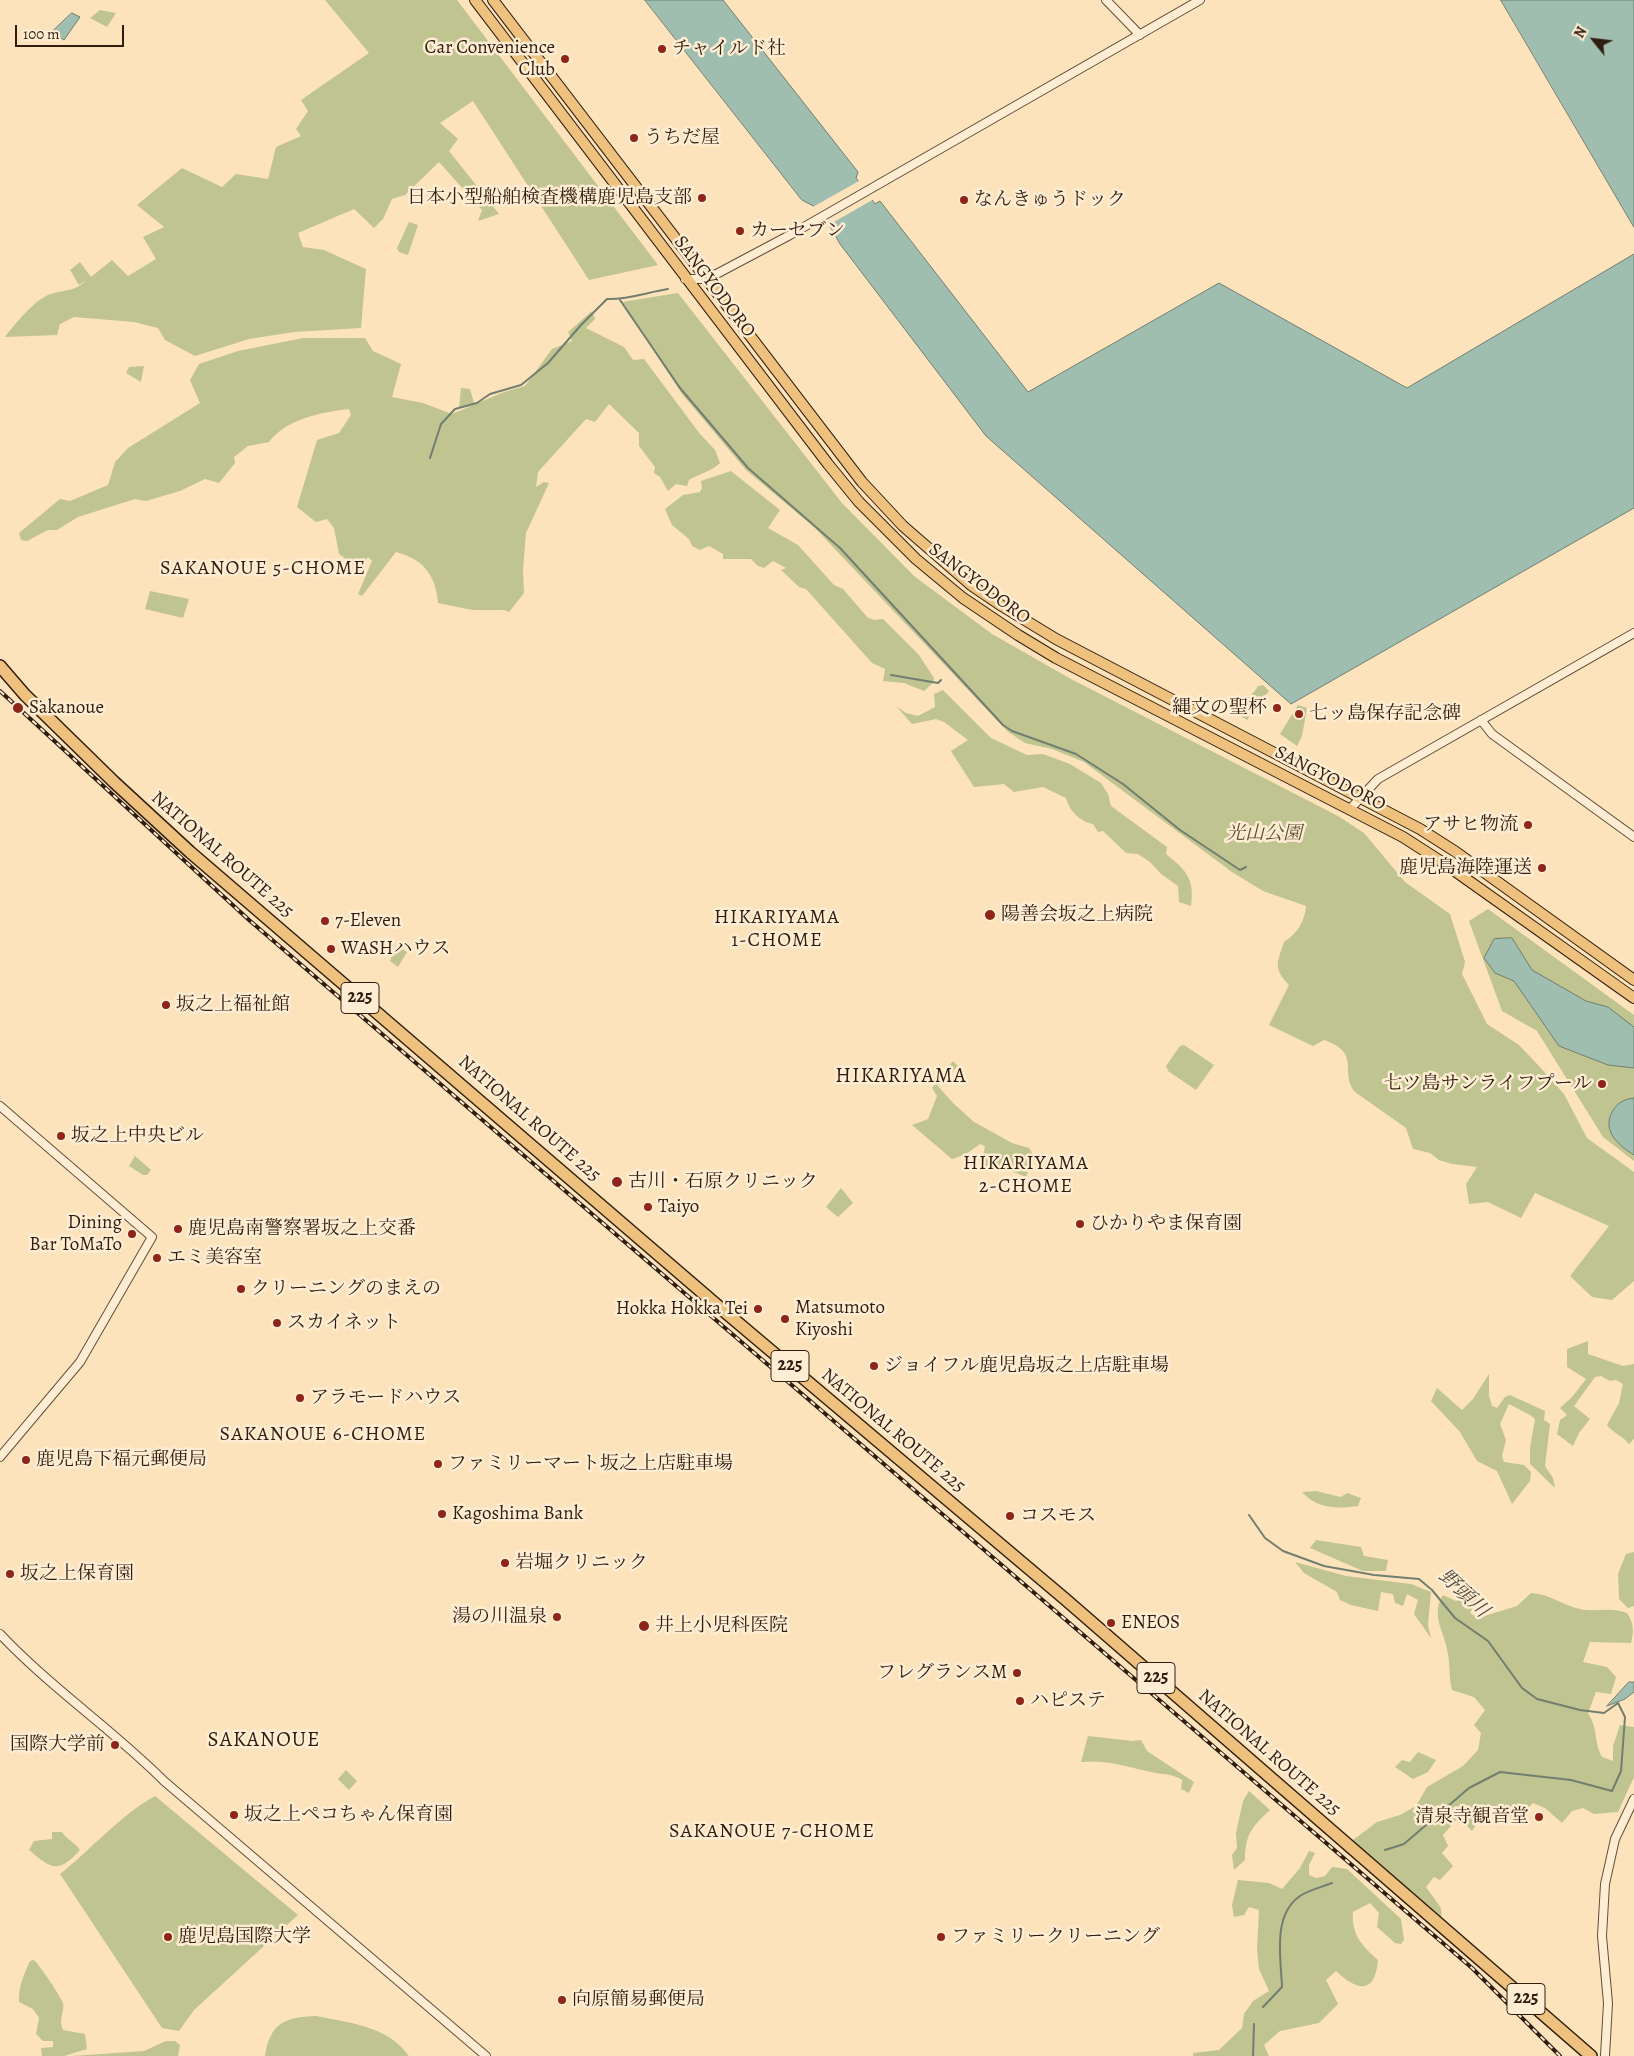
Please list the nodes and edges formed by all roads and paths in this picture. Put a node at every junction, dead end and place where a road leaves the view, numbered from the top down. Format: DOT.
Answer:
graph roads {
  1 [pos="475,0"];
  2 [pos="493,0"];
  3 [pos="1106,0"];
  4 [pos="1200,0"];
  5 [pos="1140,34"];
  6 [pos="685,279"];
  7 [pos="707,279"];
  8 [pos="1634,633"];
  9 [pos="0,666"];
  10 [pos="1481,720"];
  11 [pos="1360,796"];
  12 [pos="1351,808"];
  13 [pos="1634,836"];
  14 [pos="1634,980"];
  15 [pos="1634,998"];
  16 [pos="0,1106"];
  17 [pos="0,1457"];
  18 [pos="0,1634"];
  19 [pos="1634,1799"];
  20 [pos="486,2056"];
  21 [pos="1591,2056"];
  22 [pos="1605,2056"];
  1 -- 6 [label="main road, SANGYODORO"];
  2 -- 7 [label="main road, SANGYODORO"];
  3 -- 5 [label="street"];
  4 -- 5 [label="street"];
  5 -- 7 [label="street"];
  6 -- 7 [label="street"];
  6 -- 12 [label="main road, SANGYODORO"];
  7 -- 11 [label="main road, SANGYODORO"];
  8 -- 10 [label="street"];
  9 -- 21 [label="highway, NATIONAL ROUTE 225 / 225"];
  10 -- 11 [label="street"];
  10 -- 13 [label="street"];
  11 -- 12 [label="street"];
  11 -- 14 [label="main road, SANGYODORO"];
  12 -- 15 [label="main road, SANGYODORO"];
  16 -- 17 [label="street"];
  18 -- 20 [label="street"];
  19 -- 22 [label="street"];
}
